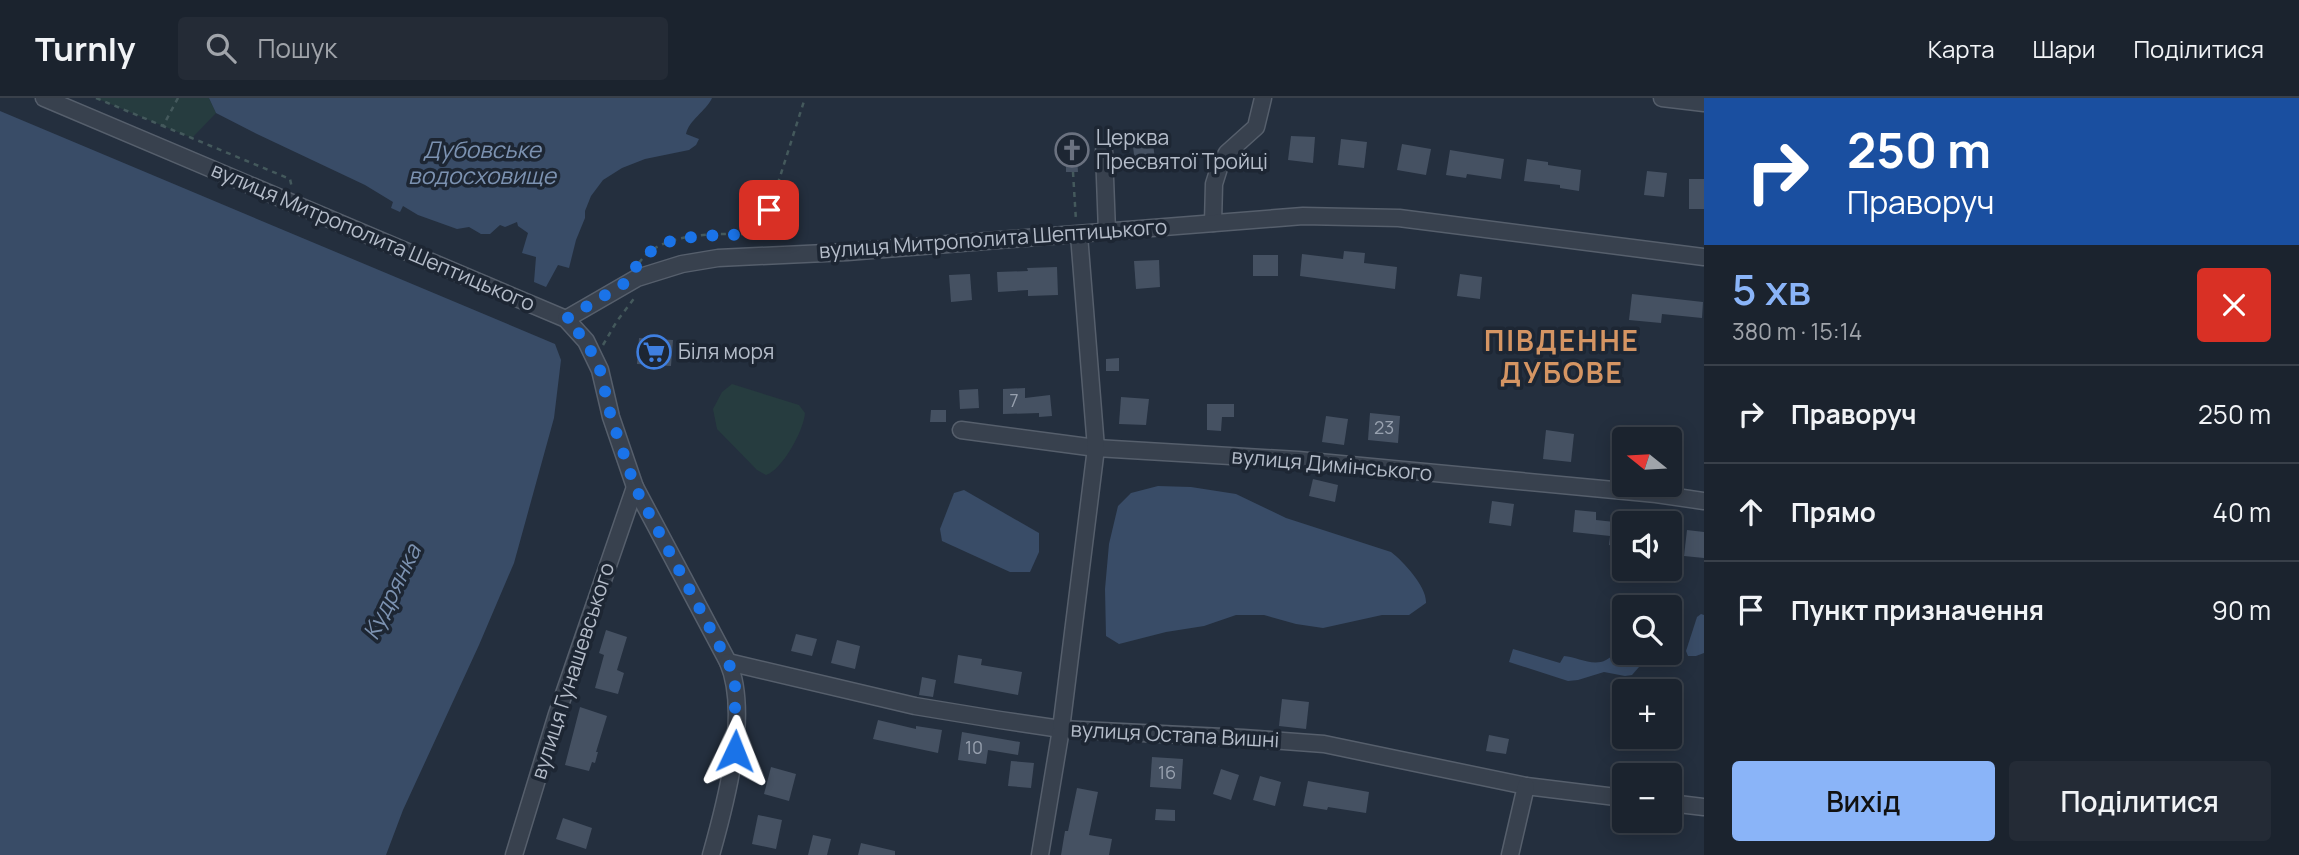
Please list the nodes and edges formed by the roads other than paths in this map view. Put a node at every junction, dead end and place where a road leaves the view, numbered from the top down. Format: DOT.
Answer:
graph roads {
  1 [pos="44,98"];
  2 [pos="1263,98"];
  3 [pos="1662,98"];
  4 [pos="1704,103"];
  5 [pos="1104,151"];
  6 [pos="1213,223"];
  7 [pos="1107,232"];
  8 [pos="1078,235"];
  9 [pos="1704,257"];
  10 [pos="566,319"];
  11 [pos="961,430"];
  12 [pos="1096,449"];
  13 [pos="635,487"];
  14 [pos="1704,501"];
  15 [pos="728,662"];
  16 [pos="1061,729"];
  17 [pos="1527,786"];
  18 [pos="1612,797"];
  19 [pos="1682,804"];
  20 [pos="1704,807"];
  21 [pos="717,853"];
  22 [pos="514,855"];
  23 [pos="1040,855"];
  24 [pos="1510,855"];
  1 -- 10 [label="street, вулиця Митрополита Шептицького"];
  2 -- 6 [label="street"];
  3 -- 4 [label="street"];
  5 -- 7 [label="street"];
  6 -- 7 [label="street, вулиця Митрополита Шептицького"];
  6 -- 9 [label="street, вулиця Митрополита Шептицького"];
  7 -- 8 [label="street, вулиця Митрополита Шептицького"];
  8 -- 10 [label="street, вулиця Митрополита Шептицького"];
  8 -- 12 [label="street"];
  10 -- 13 [label="street"];
  11 -- 12 [label="street, вулиця Димінського"];
  12 -- 14 [label="street, вулиця Димінського"];
  12 -- 16 [label="street"];
  13 -- 15 [label="street"];
  13 -- 22 [label="street, вулиця Гунашевського"];
  15 -- 16 [label="street, вулиця Остапа Вишні"];
  15 -- 21 [label="street"];
  16 -- 17 [label="street, вулиця Остапа Вишні"];
  16 -- 23 [label="street"];
  17 -- 18 [label="street, вулиця Остапа Вишні"];
  17 -- 24 [label="street"];
  19 -- 20 [label="street"];
}
